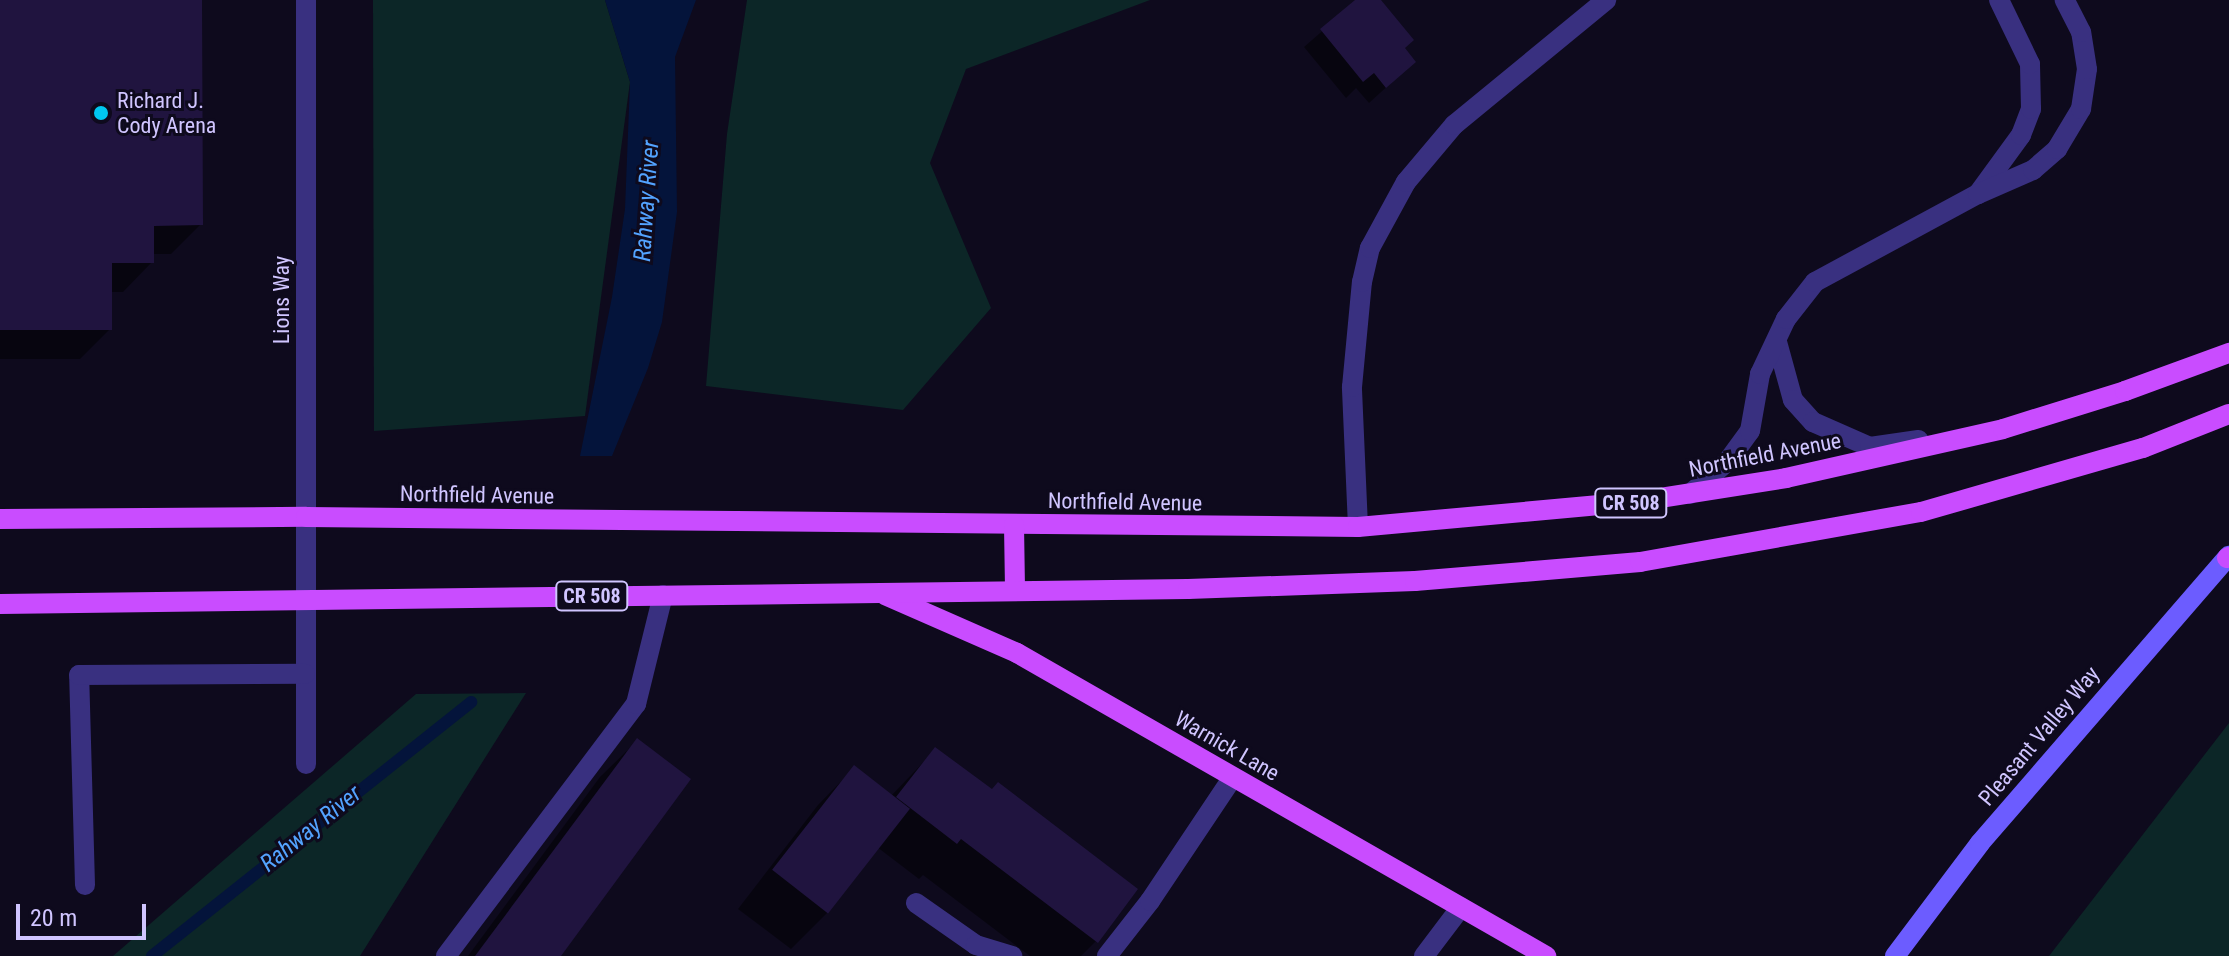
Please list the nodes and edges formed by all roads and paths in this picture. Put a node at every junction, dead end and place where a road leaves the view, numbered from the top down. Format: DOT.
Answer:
graph roads {
  1 [pos="306,0"];
  2 [pos="1606,0"];
  3 [pos="1999,0"];
  4 [pos="2065,0"];
  5 [pos="1978,194"];
  6 [pos="1777,342"];
  7 [pos="2229,353"];
  8 [pos="2229,414"];
  9 [pos="2003,429"];
  10 [pos="1690,494"];
  11 [pos="306,517"];
  12 [pos="0,519"];
  13 [pos="1014,525"];
  14 [pos="1358,527"];
  15 [pos="2228,557"];
  16 [pos="1015,588"];
  17 [pos="878,592"];
  18 [pos="663,595"];
  19 [pos="306,599"];
  20 [pos="0,604"];
  21 [pos="305,674"];
  22 [pos="306,764"];
  23 [pos="1233,777"];
  24 [pos="85,885"];
  25 [pos="916,903"];
  26 [pos="1461,907"];
  27 [pos="446,956"];
  28 [pos="1012,956"];
  29 [pos="1107,956"];
  30 [pos="1424,956"];
  31 [pos="1546,956"];
  32 [pos="1895,956"];
  1 -- 11 [label="street, Lions Way"];
  2 -- 14 [label="street"];
  3 -- 5 [label="street"];
  4 -- 5 [label="street"];
  5 -- 6 [label="street"];
  6 -- 9 [label="street"];
  6 -- 10 [label="street"];
  7 -- 9 [label="main road, Northfield Avenue / CR 508"];
  8 -- 16 [label="main road, CR 508"];
  9 -- 10 [label="main road, Northfield Avenue / CR 508"];
  10 -- 14 [label="main road, Northfield Avenue / CR 508"];
  11 -- 12 [label="main road, Northfield Avenue / CR 508"];
  11 -- 13 [label="main road, Northfield Avenue / CR 508"];
  11 -- 19 [label="street, Lions Way"];
  13 -- 14 [label="main road, Northfield Avenue / CR 508"];
  13 -- 16 [label="main road"];
  15 -- 32 [label="main road, Pleasant Valley Way"];
  16 -- 17 [label="main road, CR 508"];
  17 -- 18 [label="main road, CR 508"];
  17 -- 23 [label="main road, Warnick Lane"];
  18 -- 19 [label="main road, CR 508"];
  18 -- 27 [label="street"];
  19 -- 20 [label="main road, CR 508"];
  19 -- 21 [label="street, Lions Way"];
  21 -- 22 [label="street, Lions Way"];
  21 -- 24 [label="street"];
  23 -- 26 [label="main road, Warnick Lane"];
  23 -- 29 [label="street"];
  25 -- 28 [label="street"];
  26 -- 30 [label="street"];
  26 -- 31 [label="main road, Warnick Lane"];
}
